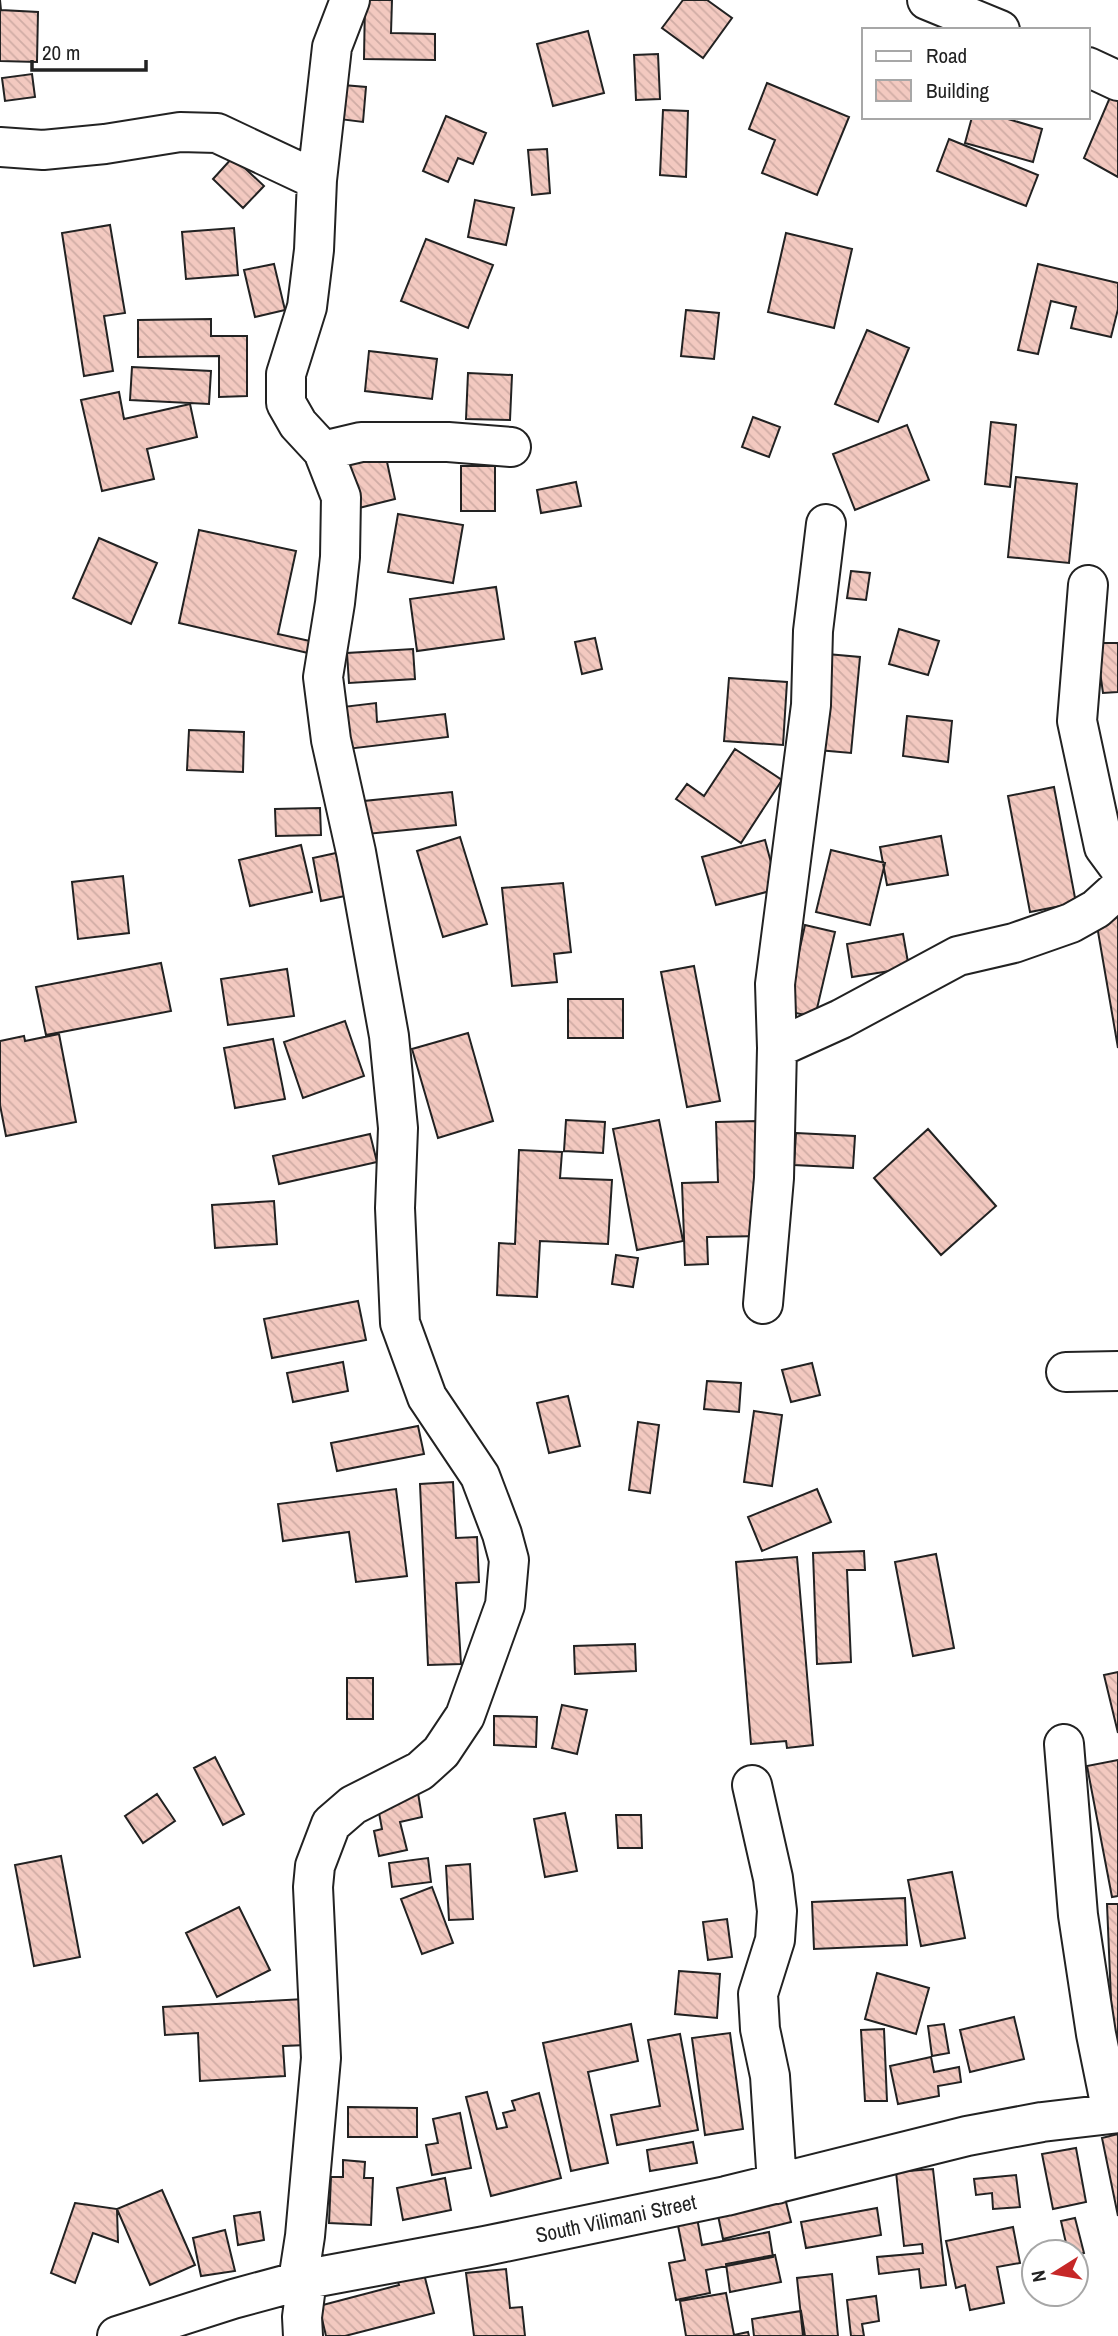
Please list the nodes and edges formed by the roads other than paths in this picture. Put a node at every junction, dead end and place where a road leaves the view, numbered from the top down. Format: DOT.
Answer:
graph roads {
  1 [pos="350,0"];
  2 [pos="927,0"];
  3 [pos="995,28"];
  4 [pos="1090,69"];
  5 [pos="1118,81"];
  6 [pos="0,147"];
  7 [pos="317,180"];
  8 [pos="511,447"];
  9 [pos="323,451"];
  10 [pos="826,524"];
  11 [pos="1088,586"];
  12 [pos="1118,866"];
  13 [pos="1118,889"];
  14 [pos="777,1048"];
  15 [pos="762,1304"];
  16 [pos="1118,1371"];
  17 [pos="1066,1372"];
  18 [pos="1064,1744"];
  19 [pos="752,1785"];
  20 [pos="1115,2113"];
  21 [pos="777,2184"];
  22 [pos="302,2280"];
  23 [pos="117,2336"];
  24 [pos="303,2336"];
  1 -- 7 [label="street"];
  2 -- 3 [label="street"];
  4 -- 5 [label="street"];
  6 -- 7 [label="street"];
  7 -- 9 [label="street"];
  8 -- 9 [label="street"];
  9 -- 22 [label="street"];
  10 -- 14 [label="street"];
  11 -- 12 [label="street"];
  13 -- 14 [label="street"];
  14 -- 15 [label="street"];
  16 -- 17 [label="street"];
  18 -- 20 [label="street"];
  19 -- 21 [label="street"];
  20 -- 21 [label="street, South Vilimani Street"];
  21 -- 22 [label="street, South Vilimani Street"];
  22 -- 23 [label="street, South Vilimani Street"];
  22 -- 24 [label="street"];
}
